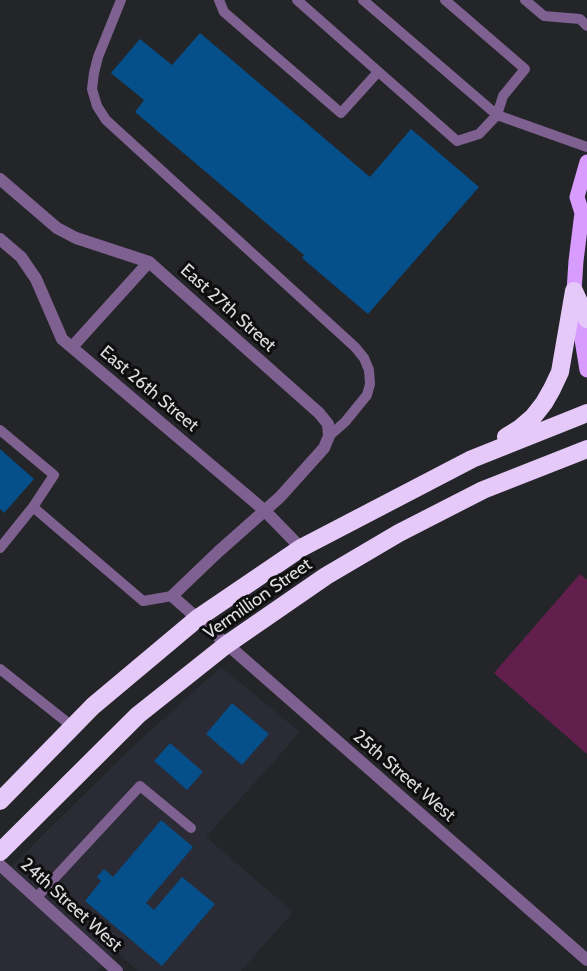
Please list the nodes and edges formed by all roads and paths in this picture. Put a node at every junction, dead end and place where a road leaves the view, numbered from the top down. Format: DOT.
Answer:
graph roads {
  1 [pos="121,0"];
  2 [pos="219,0"];
  3 [pos="297,0"];
  4 [pos="363,0"];
  5 [pos="445,0"];
  6 [pos="525,0"];
  7 [pos="585,18"];
  8 [pos="378,72"];
  9 [pos="497,115"];
  10 [pos="587,147"];
  11 [pos="587,162"];
  12 [pos="0,179"];
  13 [pos="584,210"];
  14 [pos="0,239"];
  15 [pos="149,262"];
  16 [pos="574,291"];
  17 [pos="587,319"];
  18 [pos="72,347"];
  19 [pos="587,370"];
  20 [pos="587,413"];
  21 [pos="0,430"];
  22 [pos="329,436"];
  23 [pos="587,449"];
  24 [pos="472,459"];
  25 [pos="33,507"];
  26 [pos="264,510"];
  27 [pos="0,548"];
  28 [pos="301,548"];
  29 [pos="172,596"];
  30 [pos="198,618"];
  31 [pos="226,645"];
  32 [pos="0,669"];
  33 [pos="73,727"];
  34 [pos="0,801"];
  35 [pos="191,828"];
  36 [pos="0,852"];
  37 [pos="0,865"];
  38 [pos="36,898"];
  39 [pos="587,960"];
  40 [pos="117,971"];
  1 -- 22 [label="lane"];
  2 -- 8 [label="lane"];
  3 -- 8 [label="lane"];
  4 -- 9 [label="lane"];
  5 -- 9 [label="lane"];
  6 -- 7 [label="lane"];
  8 -- 9 [label="lane"];
  9 -- 10 [label="lane"];
  11 -- 13 [label="main road"];
  12 -- 15 [label="street, East 27th Street"];
  13 -- 16 [label="main road"];
  14 -- 18 [label="street, East 26th Street"];
  15 -- 18 [label="street"];
  15 -- 22 [label="street, East 27th Street"];
  16 -- 17 [label="highway"];
  16 -- 19 [label="main road"];
  16 -- 24 [label="highway"];
  18 -- 26 [label="street, East 26th Street"];
  20 -- 24 [label="highway, Vermillion Street"];
  21 -- 25 [label="lane"];
  22 -- 26 [label="street"];
  23 -- 31 [label="highway, Vermillion Street"];
  24 -- 28 [label="highway, Vermillion Street"];
  25 -- 27 [label="lane"];
  25 -- 29 [label="lane"];
  26 -- 28 [label="street, East 26th Street"];
  26 -- 29 [label="street"];
  28 -- 30 [label="highway, Vermillion Street"];
  29 -- 30 [label="street, 25th Street West"];
  30 -- 31 [label="street, 25th Street West"];
  30 -- 33 [label="highway, Vermillion Street"];
  31 -- 36 [label="highway, Vermillion Street"];
  31 -- 39 [label="street, 25th Street West"];
  32 -- 33 [label="lane"];
  33 -- 34 [label="highway, Vermillion Street"];
  35 -- 38 [label="lane"];
  37 -- 38 [label="street, 24th Street West"];
  38 -- 40 [label="street, 24th Street West"];
}
